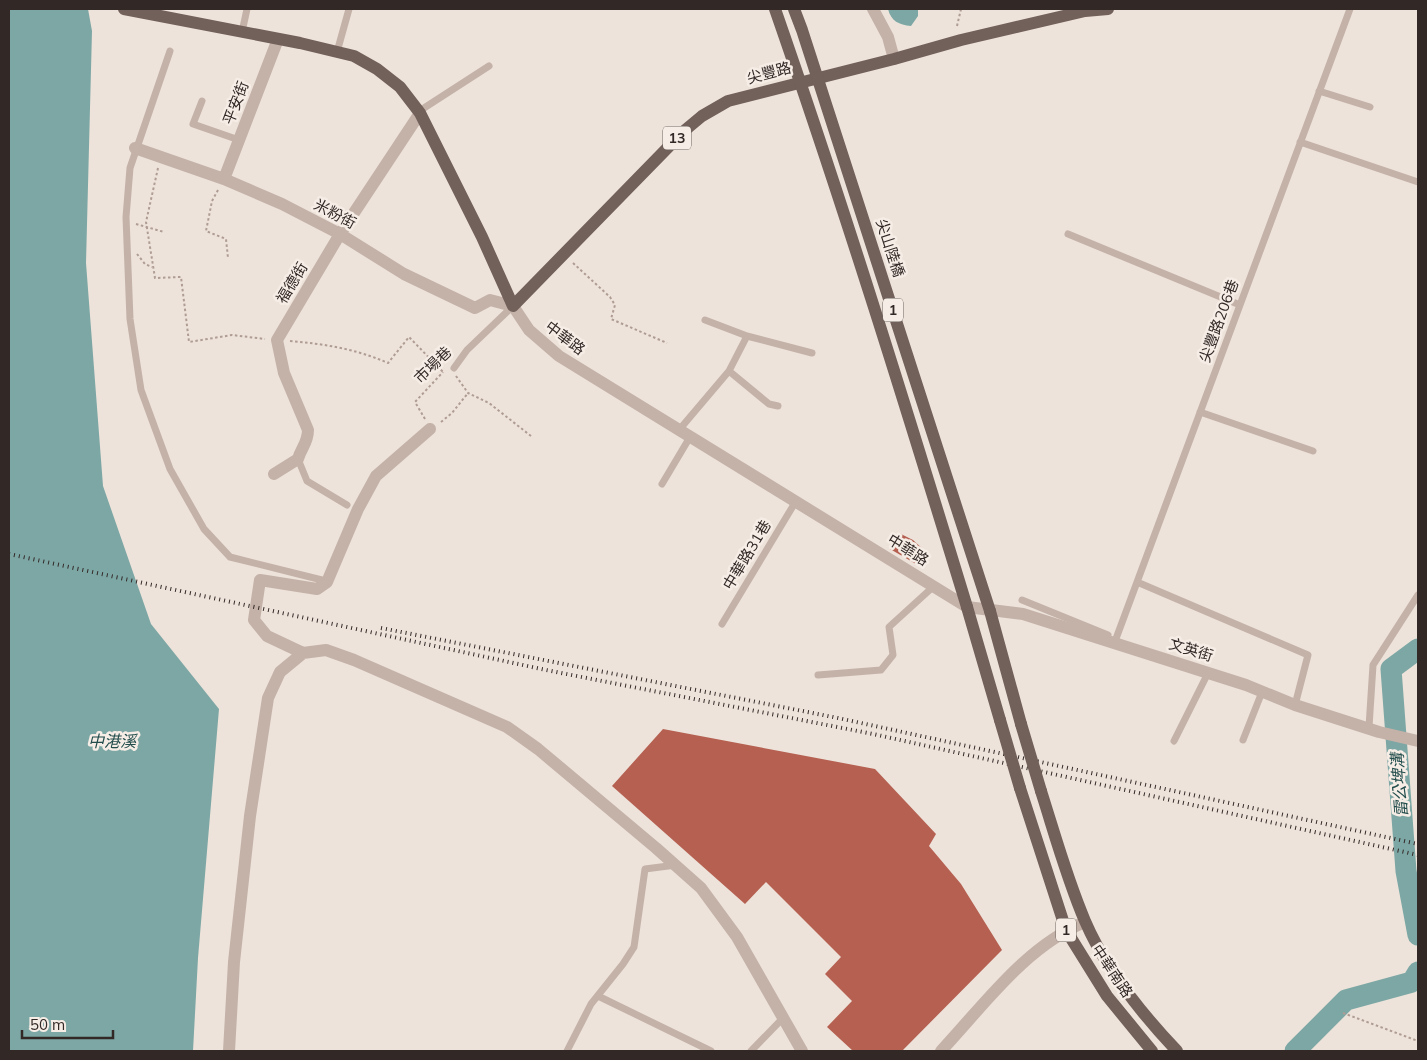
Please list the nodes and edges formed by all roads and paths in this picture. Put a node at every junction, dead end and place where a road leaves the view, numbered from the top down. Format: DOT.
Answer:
graph roads {
  1 [pos="124,9"];
  2 [pos="247,9"];
  3 [pos="349,9"];
  4 [pos="775,9"];
  5 [pos="794,9"];
  6 [pos="873,9"];
  7 [pos="961,9"];
  8 [pos="1108,9"];
  9 [pos="1350,9"];
  10 [pos="957,26"];
  11 [pos="242,32"];
  12 [pos="278,39"];
  13 [pos="170,51"];
  14 [pos="337,52"];
  15 [pos="894,59"];
  16 [pos="489,66"];
  17 [pos="1319,91"];
  18 [pos="202,101"];
  19 [pos="1370,107"];
  20 [pos="420,113"];
  21 [pos="239,140"];
  22 [pos="1300,142"];
  23 [pos="135,148"];
  24 [pos="161,157"];
  25 [pos="224,179"];
  26 [pos="1418,182"];
  27 [pos="147,226"];
  28 [pos="164,232"];
  29 [pos="134,233"];
  30 [pos="340,234"];
  31 [pos="1068,234"];
  32 [pos="135,252"];
  33 [pos="564,255"];
  34 [pos="228,258"];
  35 [pos="154,268"];
  36 [pos="1240,305"];
  37 [pos="513,306"];
  38 [pos="705,320"];
  39 [pos="748,336"];
  40 [pos="278,340"];
  41 [pos="667,343"];
  42 [pos="812,353"];
  43 [pos="454,368"];
  44 [pos="729,371"];
  45 [pos="468,393"];
  46 [pos="778,406"];
  47 [pos="1200,412"];
  48 [pos="430,429"];
  49 [pos="684,434"];
  50 [pos="531,436"];
  51 [pos="1313,451"];
  52 [pos="298,460"];
  53 [pos="274,474"];
  54 [pos="662,484"];
  55 [pos="796,500"];
  56 [pos="347,505"];
  57 [pos="327,582"];
  58 [pos="1137,582"];
  59 [pos="934,586"];
  60 [pos="1418,595"];
  61 [pos="1022,600"];
  62 [pos="967,607"];
  63 [pos="990,611"];
  64 [pos="722,624"];
  65 [pos="1114,644"];
  66 [pos="303,654"];
  67 [pos="1208,673"];
  68 [pos="818,675"];
  69 [pos="1262,692"];
  70 [pos="1295,705"];
  71 [pos="1374,729"];
  72 [pos="1243,740"];
  73 [pos="1414,740"];
  74 [pos="1174,741"];
  75 [pos="676,866"];
  76 [pos="1085,922"];
  77 [pos="1066,930"];
  78 [pos="598,996"];
  79 [pos="1140,1010"];
  80 [pos="1343,1013"];
  81 [pos="784,1017"];
  82 [pos="1128,1021"];
  83 [pos="763,1039"];
  84 [pos="1418,1041"];
  85 [pos="230,1051"];
  86 [pos="567,1051"];
  87 [pos="711,1051"];
  88 [pos="751,1051"];
  89 [pos="761,1051"];
  90 [pos="802,1051"];
  91 [pos="941,1051"];
  92 [pos="1152,1051"];
  93 [pos="1177,1051"];
  1 -- 11 [label="main road, 中華路"];
  2 -- 11 [label="lane"];
  3 -- 14 [label="lane"];
  4 -- 62 [label="main road, 1, bridge"];
  5 -- 63 [label="main road, 尖山陸橋 / 1, bridge"];
  6 -- 15 [label="street"];
  7 -- 10 [label="path"];
  8 -- 15 [label="main road, 尖豐路 / 13"];
  9 -- 17 [label="lane, 尖豐路206巷"];
  11 -- 12 [label="main road, 中華路"];
  12 -- 14 [label="main road, 中華路"];
  12 -- 21 [label="street, 平安街"];
  13 -- 23 [label="lane"];
  14 -- 20 [label="main road, 中華路"];
  15 -- 33 [label="main road, 尖豐路 / 13"];
  16 -- 20 [label="lane"];
  17 -- 19 [label="lane"];
  17 -- 22 [label="lane, 尖豐路206巷"];
  18 -- 21 [label="lane"];
  20 -- 30 [label="street, 福德街"];
  20 -- 37 [label="main road, 中華路"];
  21 -- 25 [label="street, 平安街"];
  22 -- 26 [label="lane"];
  22 -- 36 [label="lane, 尖豐路206巷"];
  23 -- 24 [label="street, 米粉街"];
  23 -- 57 [label="lane"];
  24 -- 25 [label="street, 米粉街"];
  24 -- 27 [label="path"];
  25 -- 30 [label="street, 米粉街"];
  25 -- 34 [label="path"];
  27 -- 28 [label="path"];
  27 -- 29 [label="path"];
  27 -- 35 [label="path"];
  30 -- 37 [label="street, 米粉街"];
  30 -- 40 [label="street, 福德街"];
  31 -- 36 [label="lane"];
  32 -- 35 [label="path"];
  33 -- 37 [label="main road, 尖豐路 / 13"];
  33 -- 41 [label="path"];
  35 -- 40 [label="path"];
  36 -- 47 [label="lane, 尖豐路206巷"];
  37 -- 43 [label="lane, 市場巷"];
  37 -- 49 [label="street, 中華路"];
  38 -- 39 [label="lane"];
  39 -- 42 [label="lane"];
  39 -- 44 [label="lane"];
  40 -- 48 [label="path, 市場巷"];
  40 -- 52 [label="street"];
  43 -- 45 [label="path"];
  44 -- 46 [label="lane"];
  44 -- 49 [label="lane"];
  45 -- 48 [label="path"];
  45 -- 50 [label="path"];
  47 -- 51 [label="lane"];
  47 -- 58 [label="lane, 尖豐路206巷"];
  48 -- 57 [label="street"];
  49 -- 54 [label="lane"];
  49 -- 55 [label="street, 中華路"];
  52 -- 53 [label="street"];
  52 -- 56 [label="lane"];
  55 -- 59 [label="street, 中華路"];
  55 -- 64 [label="lane, 中華路31巷"];
  57 -- 66 [label="street"];
  58 -- 65 [label="lane, 尖豐路206巷"];
  58 -- 70 [label="lane"];
  59 -- 62 [label="street, 中華路"];
  59 -- 68 [label="lane"];
  60 -- 71 [label="lane"];
  61 -- 65 [label="lane"];
  62 -- 63 [label="street, 中華路"];
  62 -- 77 [label="main road, 中華南路 / 1, bridge"];
  63 -- 65 [label="street, 文英街"];
  63 -- 76 [label="main road, 中華南路 / 1, bridge"];
  65 -- 67 [label="street, 文英街"];
  66 -- 75 [label="street"];
  66 -- 85 [label="street"];
  67 -- 69 [label="street, 文英街"];
  67 -- 74 [label="lane"];
  69 -- 70 [label="street, 文英街"];
  69 -- 72 [label="lane"];
  70 -- 71 [label="street, 文英街"];
  71 -- 73 [label="street, 文英街"];
  75 -- 78 [label="lane"];
  75 -- 81 [label="street"];
  76 -- 77 [label="street"];
  76 -- 79 [label="main road, 中華南路 / 1"];
  77 -- 82 [label="main road, 中華南路 / 1"];
  77 -- 91 [label="street"];
  78 -- 86 [label="lane"];
  78 -- 87 [label="lane"];
  79 -- 82 [label="main road"];
  79 -- 93 [label="main road, 中華南路 / 1"];
  80 -- 84 [label="path"];
  81 -- 83 [label="lane"];
  81 -- 90 [label="street"];
  82 -- 92 [label="main road, 中華南路 / 1"];
  83 -- 88 [label="lane"];
  83 -- 89 [label="lane"];
}
